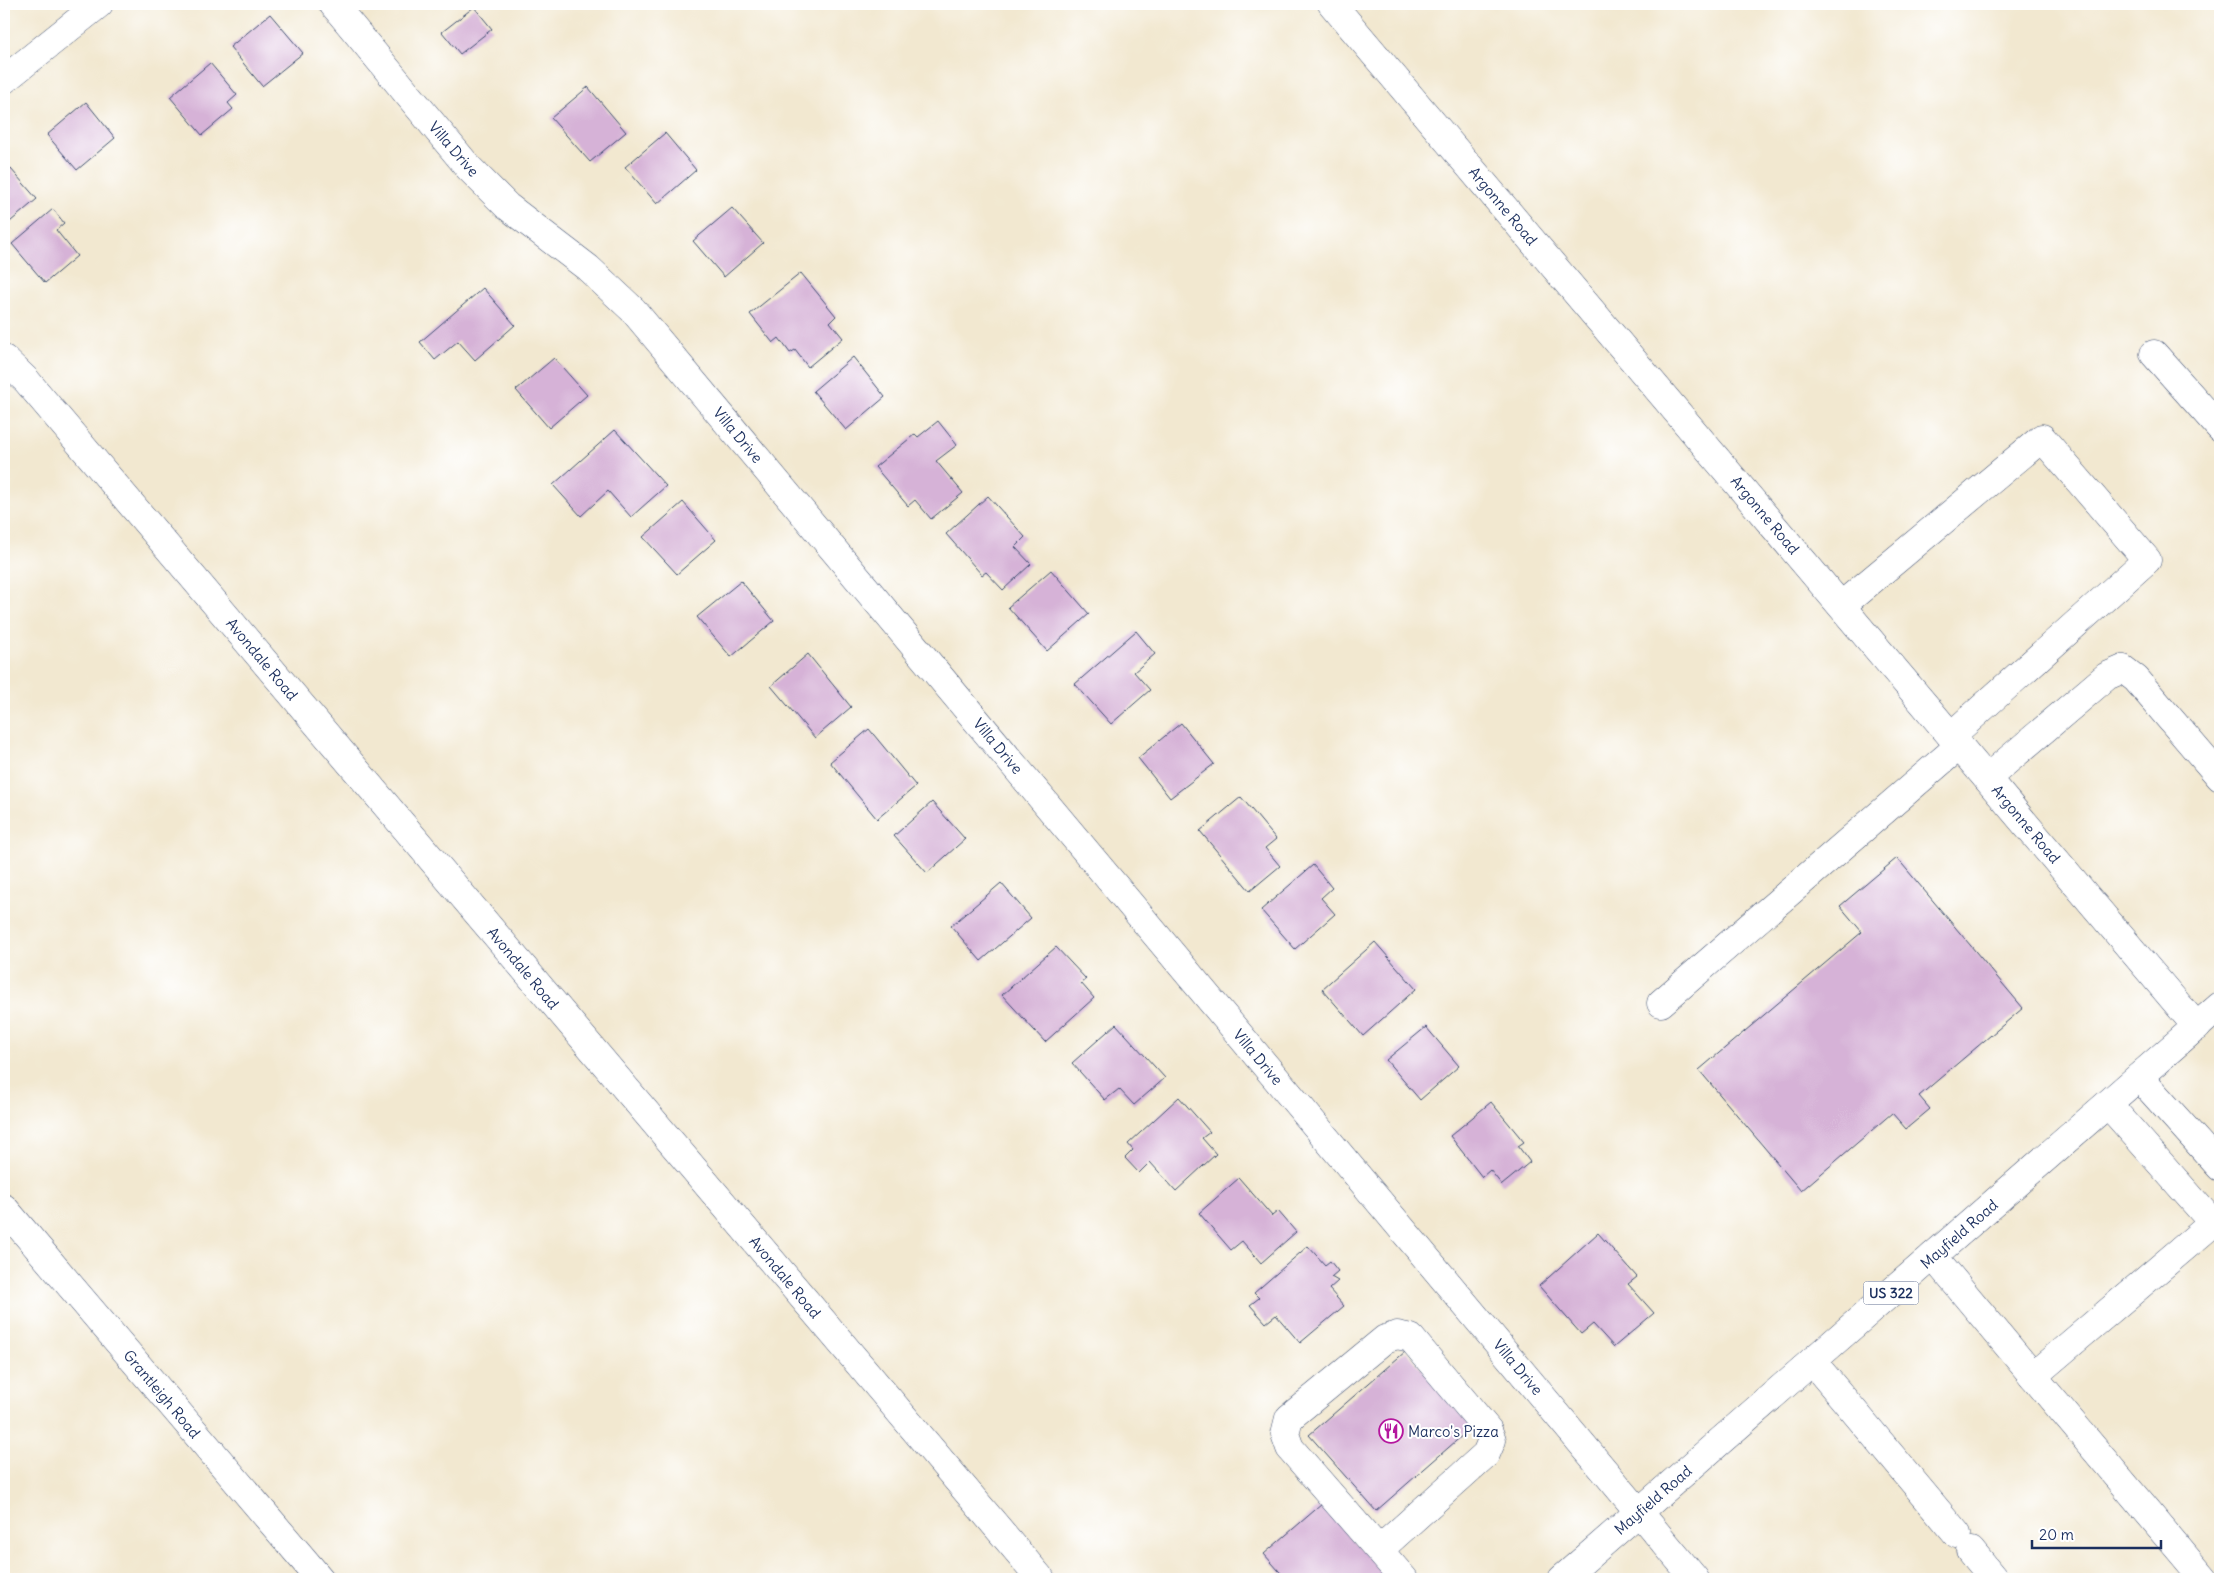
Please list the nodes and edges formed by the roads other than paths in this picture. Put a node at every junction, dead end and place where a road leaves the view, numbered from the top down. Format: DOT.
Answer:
graph roads {
  1 [pos="99,4"];
  2 [pos="333,4"];
  3 [pos="1332,4"];
  4 [pos="4,80"];
  5 [pos="2154,354"];
  6 [pos="4,359"];
  7 [pos="2220,428"];
  8 [pos="1842,605"];
  9 [pos="1955,741"];
  10 [pos="2220,777"];
  11 [pos="1987,778"];
  12 [pos="1661,1003"];
  13 [pos="2220,1006"];
  14 [pos="2197,1027"];
  15 [pos="2139,1077"];
  16 [pos="2108,1104"];
  17 [pos="2220,1167"];
  18 [pos="4,1208"];
  19 [pos="2216,1227"];
  20 [pos="1933,1256"];
  21 [pos="1812,1361"];
  22 [pos="2033,1376"];
  23 [pos="1639,1512"];
  24 [pos="1379,1550"];
  25 [pos="2220,1576"];
  26 [pos="320,1579"];
  27 [pos="1041,1579"];
  28 [pos="1404,1579"];
  29 [pos="1562,1579"];
  30 [pos="1695,1579"];
  31 [pos="1994,1579"];
  32 [pos="2204,1579"];
  33 [pos="2217,1579"];
  1 -- 4 [label="street"];
  2 -- 23 [label="street, Villa Drive"];
  3 -- 8 [label="street, Argonne Road"];
  5 -- 7 [label="street"];
  6 -- 27 [label="street, Avondale Road"];
  8 -- 9 [label="street, Argonne Road"];
  8 -- 9 [label="street"];
  9 -- 11 [label="street, Argonne Road"];
  9 -- 12 [label="street"];
  10 -- 11 [label="street"];
  11 -- 14 [label="street, Argonne Road"];
  13 -- 14 [label="street, Mayfield Road / US 322"];
  14 -- 15 [label="street, Mayfield Road / US 322"];
  15 -- 16 [label="street, Mayfield Road / US 322"];
  15 -- 17 [label="street"];
  16 -- 19 [label="street"];
  16 -- 20 [label="street, Mayfield Road / US 322"];
  18 -- 26 [label="street, Grantleigh Road"];
  19 -- 22 [label="street"];
  20 -- 21 [label="street, Mayfield Road / US 322"];
  20 -- 22 [label="street"];
  21 -- 23 [label="street, Mayfield Road / US 322"];
  21 -- 31 [label="street"];
  22 -- 32 [label="street"];
  23 -- 29 [label="street, Mayfield Road / US 322"];
  23 -- 30 [label="street, Villa Drive"];
  24 -- 24 [label="street"];
  24 -- 28 [label="street"];
  25 -- 33 [label="street"];
}
